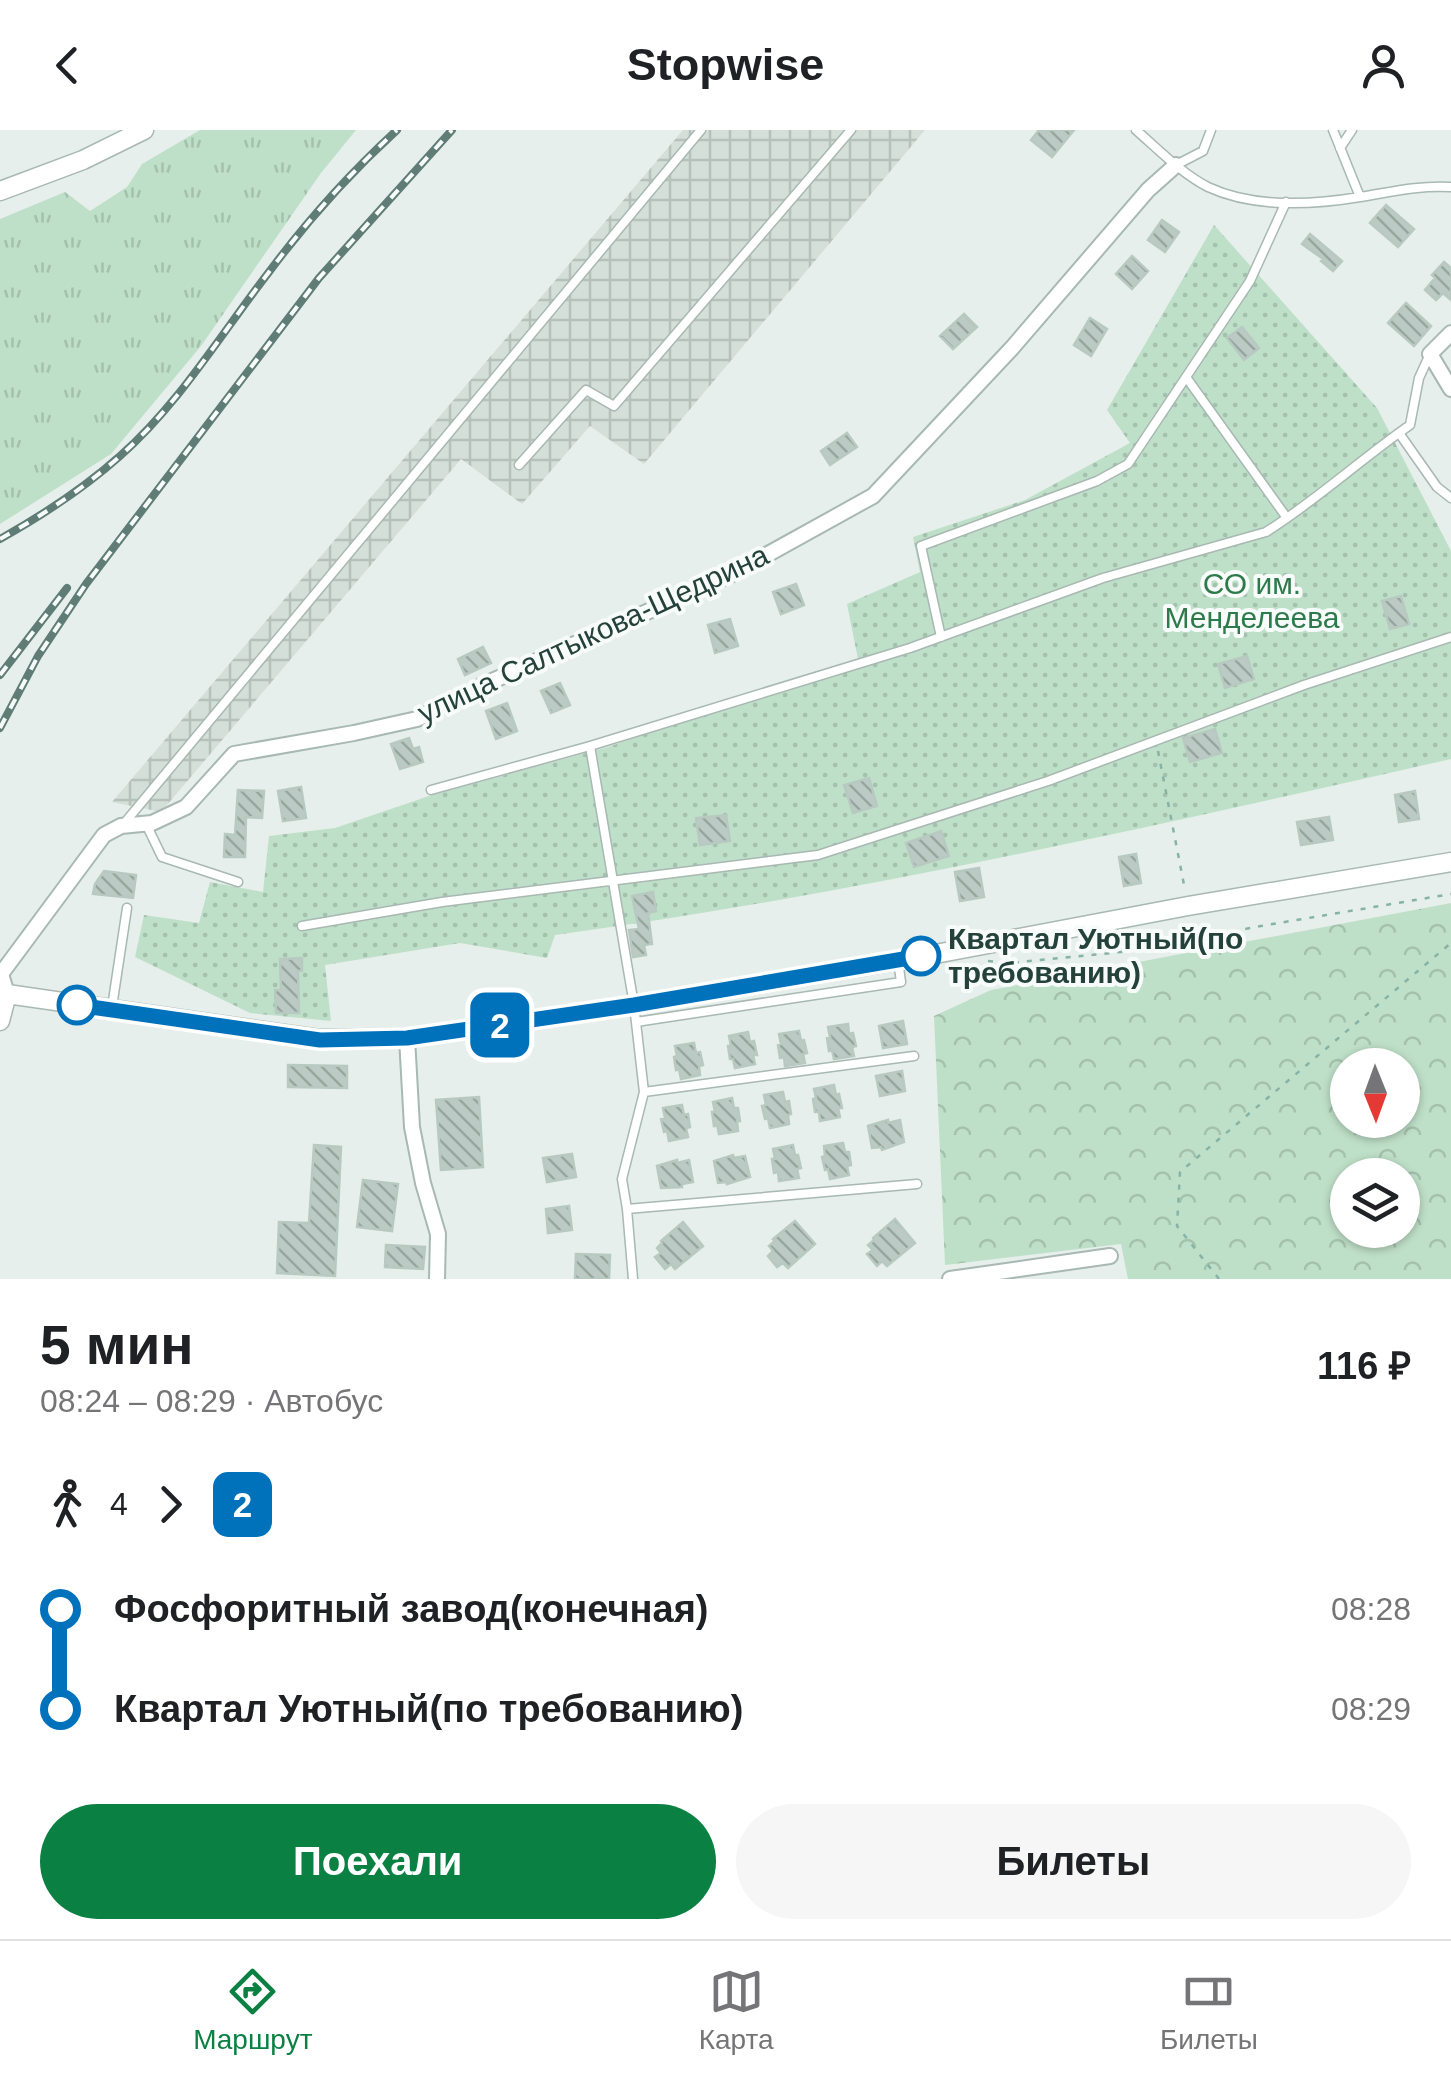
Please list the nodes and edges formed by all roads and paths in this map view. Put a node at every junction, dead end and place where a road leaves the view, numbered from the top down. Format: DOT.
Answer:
graph roads {
  1 [pos="144,130"];
  2 [pos="701,130"];
  3 [pos="851,130"];
  4 [pos="1136,130"];
  5 [pos="1211,130"];
  6 [pos="1334,130"];
  7 [pos="1352,130"];
  8 [pos="1340,148"];
  9 [pos="1176,165"];
  10 [pos="1451,186"];
  11 [pos="0,191"];
  12 [pos="1360,197"];
  13 [pos="1286,202"];
  14 [pos="1451,333"];
  15 [pos="1430,354"];
  16 [pos="1186,377"];
  17 [pos="1451,389"];
  18 [pos="1400,433"];
  19 [pos="519,464"];
  20 [pos="1451,498"];
  21 [pos="1287,518"];
  22 [pos="941,637"];
  23 [pos="1451,637"];
  24 [pos="1156,741"];
  25 [pos="590,746"];
  26 [pos="431,790"];
  27 [pos="146,824"];
  28 [pos="121,826"];
  29 [pos="1451,862"];
  30 [pos="238,882"];
  31 [pos="614,882"];
  32 [pos="1451,894"];
  33 [pos="1188,906"];
  34 [pos="126,908"];
  35 [pos="302,926"];
  36 [pos="1451,942"];
  37 [pos="898,960"];
  38 [pos="976,960"];
  39 [pos="758,984"];
  40 [pos="7,994"];
  41 [pos="762,1004"];
  42 [pos="112,1010"];
  43 [pos="634,1014"];
  44 [pos="0,1020"];
  45 [pos="407,1038"];
  46 [pos="914,1056"];
  47 [pos="644,1092"];
  48 [pos="917,1184"];
  49 [pos="627,1208"];
  50 [pos="1110,1256"];
  51 [pos="436,1279"];
  52 [pos="632,1279"];
  53 [pos="950,1279"];
  54 [pos="1219,1279"];
  1 -- 11 [label="street"];
  2 -- 28 [label="lane"];
  3 -- 19 [label="lane"];
  4 -- 9 [label="lane"];
  5 -- 9 [label="lane"];
  6 -- 8 [label="lane"];
  7 -- 8 [label="lane"];
  8 -- 12 [label="lane"];
  9 -- 13 [label="lane"];
  9 -- 27 [label="street, улица Салтыкова-Щедрина"];
  10 -- 12 [label="lane"];
  12 -- 13 [label="lane"];
  13 -- 16 [label="lane"];
  14 -- 15 [label="street"];
  15 -- 17 [label="street"];
  15 -- 18 [label="lane"];
  16 -- 21 [label="lane"];
  16 -- 22 [label="lane"];
  18 -- 20 [label="lane"];
  18 -- 21 [label="lane"];
  21 -- 22 [label="lane"];
  22 -- 25 [label="lane"];
  23 -- 24 [label="lane"];
  24 -- 31 [label="lane"];
  24 -- 33 [label="path"];
  25 -- 26 [label="lane"];
  25 -- 31 [label="lane"];
  27 -- 28 [label="street, улица Салтыкова-Щедрина"];
  27 -- 30 [label="lane"];
  28 -- 40 [label="street"];
  29 -- 33 [label="street"];
  31 -- 35 [label="lane"];
  31 -- 43 [label="lane"];
  32 -- 38 [label="path"];
  33 -- 37 [label="street"];
  34 -- 42 [label="lane"];
  36 -- 54 [label="path"];
  37 -- 39 [label="street"];
  37 -- 41 [label="lane"];
  39 -- 41 [label="lane"];
  39 -- 43 [label="street"];
  40 -- 42 [label="street"];
  40 -- 44 [label="street"];
  41 -- 43 [label="lane"];
  42 -- 45 [label="street"];
  43 -- 45 [label="street"];
  43 -- 47 [label="lane"];
  45 -- 51 [label="street"];
  46 -- 47 [label="lane"];
  47 -- 49 [label="lane"];
  48 -- 49 [label="lane"];
  49 -- 52 [label="lane"];
  50 -- 53 [label="street"];
}
